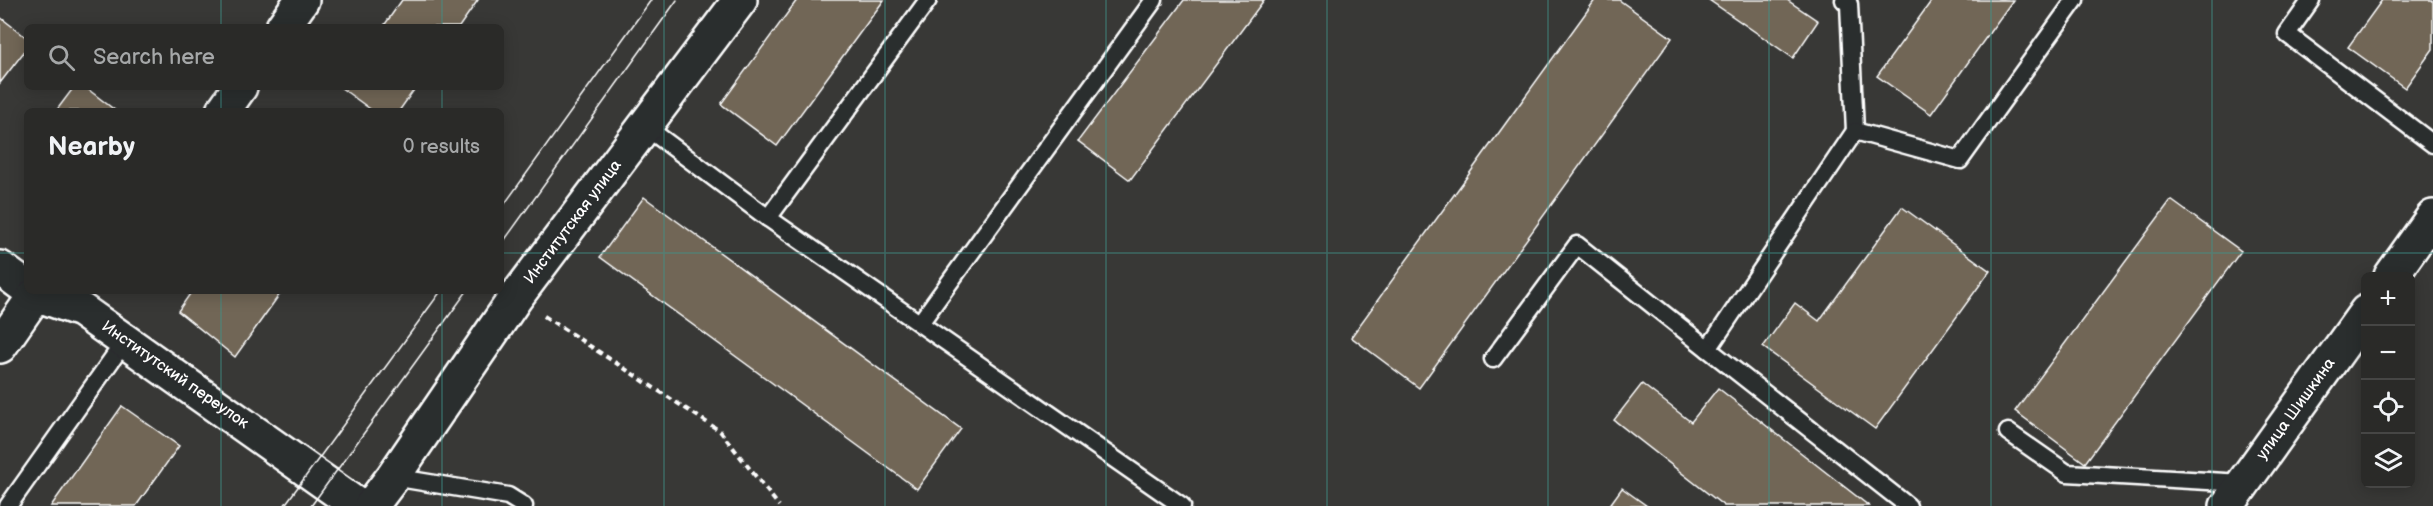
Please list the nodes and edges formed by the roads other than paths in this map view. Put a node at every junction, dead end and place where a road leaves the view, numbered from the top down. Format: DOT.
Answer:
graph roads {
  1 [pos="302,0"];
  2 [pos="740,0"];
  3 [pos="928,0"];
  4 [pos="1154,0"];
  5 [pos="2074,0"];
  6 [pos="2311,0"];
  7 [pos="1848,1"];
  8 [pos="285,24"];
  9 [pos="238,90"];
  10 [pos="225,108"];
  11 [pos="646,127"];
  12 [pos="1854,131"];
  13 [pos="2433,144"];
  14 [pos="2433,217"];
  15 [pos="768,218"];
  16 [pos="0,268"];
  17 [pos="2394,272"];
  18 [pos="24,286"];
  19 [pos="29,294"];
  20 [pos="48,294"];
  21 [pos="88,301"];
  22 [pos="2361,319"];
  23 [pos="920,323"];
  24 [pos="125,340"];
  25 [pos="0,346"];
  26 [pos="1708,349"];
  27 [pos="1493,359"];
  28 [pos="2008,432"];
  29 [pos="393,477"];
  30 [pos="2235,494"];
  31 [pos="8,506"];
  32 [pos="358,506"];
  33 [pos="371,506"];
  34 [pos="524,506"];
  35 [pos="1182,506"];
  36 [pos="1908,506"];
  1 -- 8 [label="main road"];
  2 -- 11 [label="main road, Институтская улица"];
  3 -- 15 [label="lane"];
  4 -- 23 [label="lane"];
  5 -- 12 [label="lane"];
  6 -- 13 [label="lane"];
  7 -- 12 [label="lane"];
  9 -- 10 [label="main road"];
  11 -- 15 [label="lane"];
  11 -- 29 [label="main road, Институтская улица"];
  12 -- 26 [label="lane"];
  14 -- 17 [label="main road"];
  15 -- 23 [label="lane"];
  16 -- 18 [label="main road, Институтский переулок"];
  19 -- 25 [label="main road"];
  20 -- 21 [label="main road, Институтский переулок"];
  21 -- 24 [label="main road, Институтский переулок"];
  22 -- 30 [label="main road, улица Шишкина"];
  23 -- 35 [label="lane"];
  24 -- 31 [label="lane"];
  24 -- 32 [label="main road, Институтский переулок"];
  26 -- 27 [label="lane"];
  26 -- 36 [label="lane"];
  28 -- 30 [label="lane"];
  29 -- 33 [label="main road, Институтская улица"];
  29 -- 34 [label="lane"];
}
